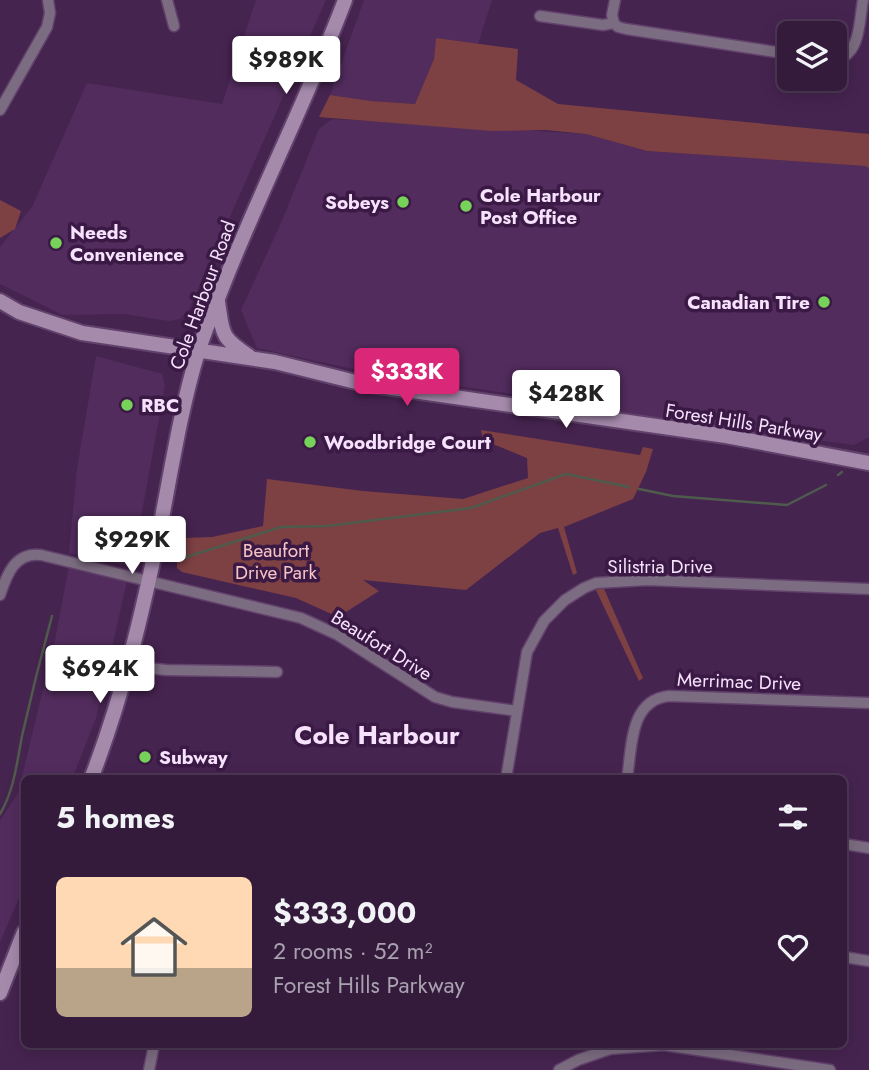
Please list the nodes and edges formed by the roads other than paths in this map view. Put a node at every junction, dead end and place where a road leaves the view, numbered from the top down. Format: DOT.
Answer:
graph roads {
  1 [pos="48,0"];
  2 [pos="167,0"];
  3 [pos="345,0"];
  4 [pos="615,0"];
  5 [pos="863,0"];
  6 [pos="540,16"];
  7 [pos="614,23"];
  8 [pos="174,26"];
  9 [pos="777,52"];
  10 [pos="847,56"];
  11 [pos="0,110"];
  12 [pos="218,299"];
  13 [pos="0,302"];
  14 [pos="198,351"];
  15 [pos="253,358"];
  16 [pos="869,463"];
  17 [pos="149,582"];
  18 [pos="869,589"];
  19 [pos="0,595"];
  20 [pos="129,666"];
  21 [pos="277,671"];
  22 [pos="869,703"];
  23 [pos="517,711"];
  24 [pos="93,775"];
  25 [pos="507,775"];
  26 [pos="628,775"];
  27 [pos="847,844"];
  28 [pos="869,848"];
  29 [pos="21,940"];
  30 [pos="847,957"];
  31 [pos="869,961"];
  32 [pos="0,993"];
  33 [pos="153,1048"];
  34 [pos="607,1048"];
  35 [pos="684,1048"];
  36 [pos="149,1070"];
  37 [pos="559,1070"];
  38 [pos="830,1070"];
  1 -- 11 [label="street"];
  2 -- 8 [label="street"];
  3 -- 12 [label="main road, Cole Harbour Road"];
  4 -- 7 [label="street"];
  5 -- 10 [label="street"];
  6 -- 7 [label="street"];
  7 -- 9 [label="street"];
  12 -- 14 [label="main road, Cole Harbour Road"];
  12 -- 15 [label="main road"];
  13 -- 14 [label="main road, Forest Hills Parkway"];
  14 -- 15 [label="main road, Forest Hills Parkway"];
  14 -- 17 [label="main road, Cole Harbour Road"];
  15 -- 16 [label="main road, Forest Hills Parkway"];
  17 -- 19 [label="street, Beaufort Drive"];
  17 -- 20 [label="main road, Cole Harbour Road"];
  17 -- 23 [label="street, Beaufort Drive"];
  18 -- 23 [label="street, Silistria Drive"];
  20 -- 21 [label="street"];
  20 -- 24 [label="main road, Cole Harbour Road"];
  22 -- 26 [label="street, Merrimac Drive"];
  23 -- 25 [label="street, Silistria Drive"];
  27 -- 28 [label="street"];
  29 -- 32 [label="main road"];
  30 -- 31 [label="street"];
  33 -- 36 [label="street"];
  34 -- 37 [label="street"];
  35 -- 38 [label="street"];
}
